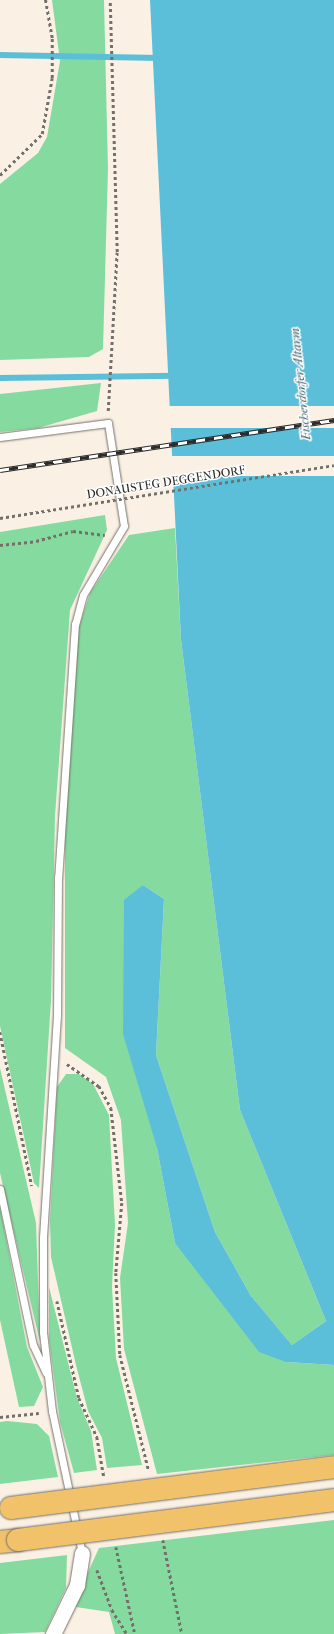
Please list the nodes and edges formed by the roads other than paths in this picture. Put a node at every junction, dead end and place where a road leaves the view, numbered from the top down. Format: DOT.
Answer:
graph roads {
  1 [pos="0,437"];
  2 [pos="0,1189"];
  3 [pos="48,1376"];
  4 [pos="334,1467"];
  5 [pos="334,1500"];
  6 [pos="5,1508"];
  7 [pos="9,1541"];
  8 [pos="82,1553"];
  9 [pos="53,1634"];
  1 -- 3 [label="lane"];
  2 -- 3 [label="lane"];
  3 -- 8 [label="lane"];
  4 -- 6 [label="highway, bridge"];
  5 -- 7 [label="highway, bridge"];
  8 -- 9 [label="street"];
}
